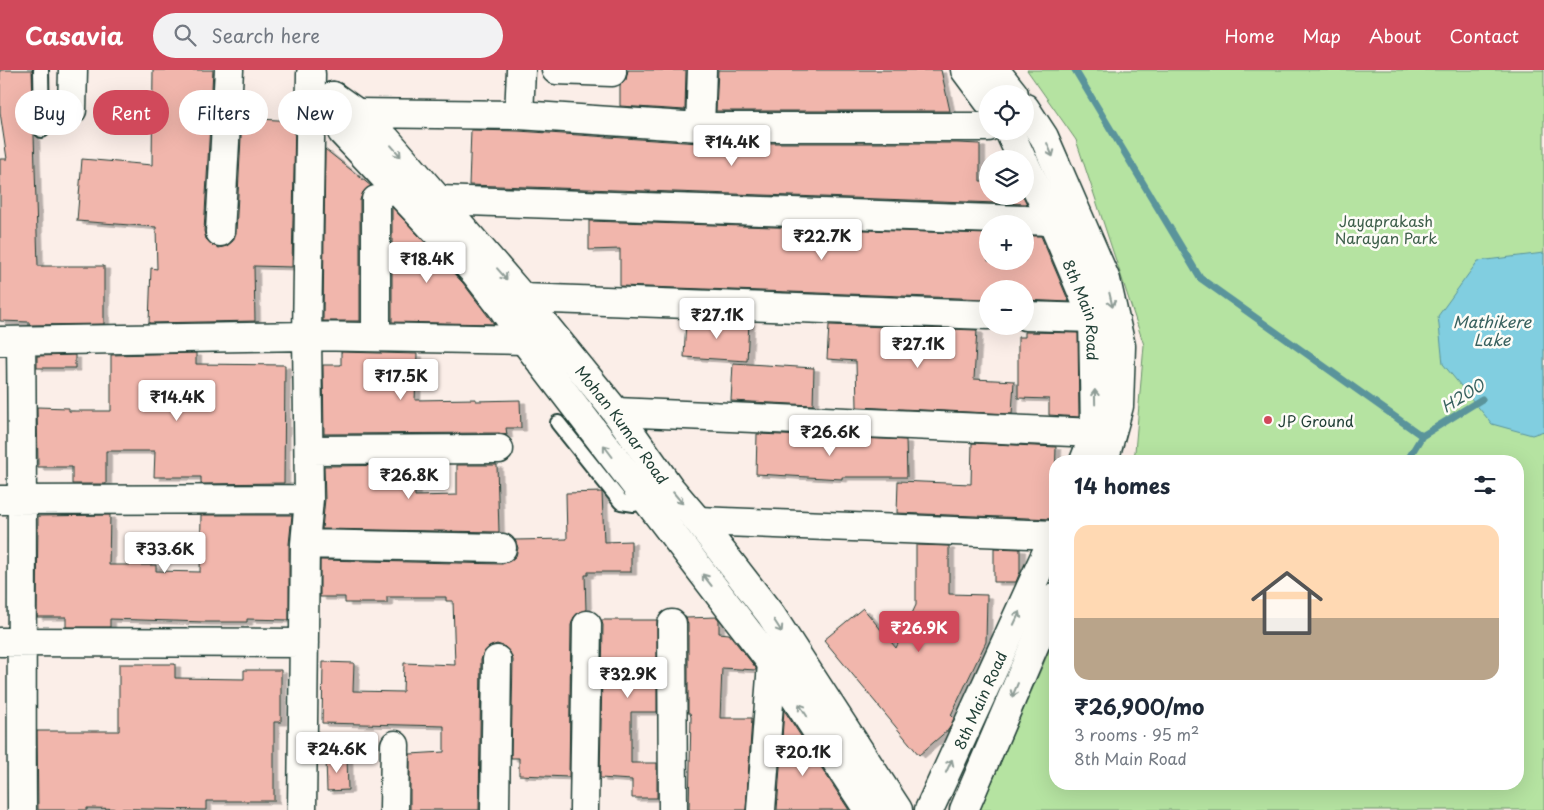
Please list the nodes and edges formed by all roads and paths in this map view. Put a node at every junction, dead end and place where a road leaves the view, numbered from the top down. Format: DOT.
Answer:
graph roads {
  1 [pos="41,70"];
  2 [pos="73,70"];
  3 [pos="229,70"];
  4 [pos="521,70"];
  5 [pos="556,70"];
  6 [pos="612,70"];
  7 [pos="702,70"];
  8 [pos="965,70"];
  9 [pos="995,70"];
  10 [pos="309,72"];
  11 [pos="1007,85"];
  12 [pos="979,88"];
  13 [pos="41,90"];
  14 [pos="72,90"];
  15 [pos="327,90"];
  16 [pos="520,115"];
  17 [pos="352,122"];
  18 [pos="1034,122"];
  19 [pos="352,123"];
  20 [pos="700,127"];
  21 [pos="979,127"];
  22 [pos="1034,183"];
  23 [pos="376,200"];
  24 [pos="431,209"];
  25 [pos="1052,221"];
  26 [pos="220,232"];
  27 [pos="523,298"];
  28 [pos="979,315"];
  29 [pos="1034,316"];
  30 [pos="1093,318"];
  31 [pos="307,336"];
  32 [pos="376,337"];
  33 [pos="524,340"];
  34 [pos="11,341"];
  35 [pos="616,412"];
  36 [pos="558,423"];
  37 [pos="1095,433"];
  38 [pos="498,449"];
  39 [pos="308,450"];
  40 [pos="1086,455"];
  41 [pos="1106,455"];
  42 [pos="644,498"];
  43 [pos="308,499"];
  44 [pos="12,500"];
  45 [pos="698,521"];
  46 [pos="1049,535"];
  47 [pos="305,544"];
  48 [pos="502,548"];
  49 [pos="1049,548"];
  50 [pos="1049,611"];
  51 [pos="672,624"];
  52 [pos="587,626"];
  53 [pos="10,643"];
  54 [pos="304,643"];
  55 [pos="497,660"];
  56 [pos="772,663"];
  57 [pos="395,746"];
  58 [pos="22,810"];
  59 [pos="302,810"];
  60 [pos="394,810"];
  61 [pos="495,810"];
  62 [pos="584,810"];
  63 [pos="673,810"];
  64 [pos="761,810"];
  65 [pos="868,810"];
  66 [pos="898,810"];
  67 [pos="929,810"];
  68 [pos="964,810"];
  1 -- 13 [label="lane"];
  2 -- 14 [label="street"];
  3 -- 26 [label="street"];
  4 -- 16 [label="street"];
  5 -- 6 [label="street"];
  7 -- 20 [label="street"];
  8 -- 12 [label="street"];
  9 -- 11 [label="street"];
  10 -- 15 [label="street, Mohan Kumar Road"];
  10 -- 31 [label="street"];
  16 -- 17 [label="street"];
  16 -- 20 [label="street"];
  18 -- 41 [label="street, one-way"];
  19 -- 24 [label="street, Mohan Kumar Road"];
  20 -- 21 [label="street"];
  22 -- 25 [label="street, 8th Main Road"];
  23 -- 32 [label="street"];
  24 -- 25 [label="street"];
  24 -- 27 [label="street, Mohan Kumar Road, one-way"];
  24 -- 33 [label="street"];
  25 -- 30 [label="street, 8th Main Road"];
  27 -- 28 [label="street"];
  27 -- 35 [label="street, Mohan Kumar Road"];
  29 -- 30 [label="street"];
  37 -- 30 [label="street, 8th Main Road, one-way"];
  31 -- 32 [label="street"];
  31 -- 34 [label="street"];
  31 -- 39 [label="street"];
  32 -- 33 [label="street"];
  42 -- 33 [label="street, one-way"];
  34 -- 44 [label="street"];
  35 -- 37 [label="street"];
  35 -- 45 [label="street, Mohan Kumar Road, one-way"];
  36 -- 42 [label="lane"];
  37 -- 40 [label="street, 8th Main Road"];
  38 -- 39 [label="street"];
  39 -- 43 [label="street"];
  56 -- 42 [label="street, one-way"];
  43 -- 44 [label="street"];
  43 -- 47 [label="street"];
  44 -- 53 [label="street"];
  45 -- 46 [label="street"];
  45 -- 66 [label="street, Mohan Kumar Road, one-way"];
  47 -- 48 [label="street"];
  47 -- 54 [label="street"];
  67 -- 49 [label="street, 8th Main Road, one-way"];
  50 -- 68 [label="street, one-way"];
  51 -- 63 [label="street"];
  52 -- 62 [label="street"];
  53 -- 54 [label="street"];
  53 -- 58 [label="street"];
  54 -- 59 [label="street"];
  55 -- 61 [label="street"];
  56 -- 64 [label="street"];
  65 -- 56 [label="street, one-way"];
  57 -- 60 [label="street"];
}
